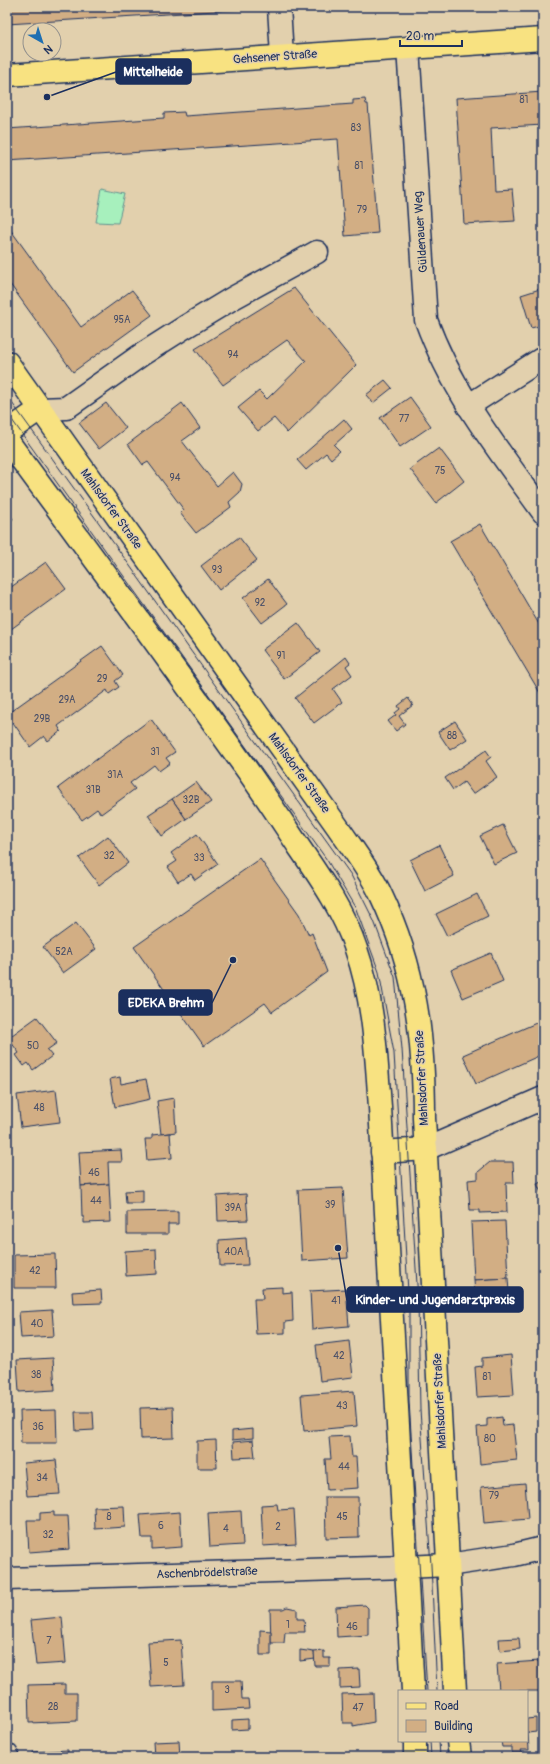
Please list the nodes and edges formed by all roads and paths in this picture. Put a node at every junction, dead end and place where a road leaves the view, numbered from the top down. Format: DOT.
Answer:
graph roads {
  1 [pos="280,7"];
  2 [pos="543,39"];
  3 [pos="408,48"];
  4 [pos="282,56"];
  5 [pos="7,75"];
  6 [pos="318,252"];
  7 [pos="543,358"];
  8 [pos="7,362"];
  9 [pos="468,406"];
  10 [pos="40,409"];
  11 [pos="7,432"];
  12 [pos="7,440"];
  13 [pos="543,512"];
  14 [pos="543,1098"];
  15 [pos="426,1149"];
  16 [pos="382,1152"];
  17 [pos="543,1548"];
  18 [pos="448,1565"];
  19 [pos="406,1567"];
  20 [pos="7,1580"];
  21 [pos="413,1690"];
  22 [pos="455,1690"];
  23 [pos="415,1742"];
  24 [pos="458,1742"];
  25 [pos="415,1757"];
  26 [pos="460,1757"];
  1 -- 4 [label="street"];
  2 -- 3 [label="main road, Gehsener Straße"];
  3 -- 4 [label="main road, Gehsener Straße"];
  3 -- 9 [label="street, Güldenauer Weg"];
  4 -- 5 [label="main road, Gehsener Straße"];
  6 -- 10 [label="street"];
  7 -- 9 [label="street"];
  8 -- 10 [label="main road, Mahlsdorfer Straße"];
  9 -- 13 [label="street, Güldenauer Weg"];
  10 -- 11 [label="main road"];
  10 -- 15 [label="main road, Mahlsdorfer Straße"];
  12 -- 16 [label="main road"];
  14 -- 15 [label="street"];
  15 -- 16 [label="main road"];
  15 -- 18 [label="main road, Mahlsdorfer Straße"];
  16 -- 19 [label="main road"];
  17 -- 18 [label="street"];
  18 -- 19 [label="main road"];
  18 -- 22 [label="main road, Mahlsdorfer Straße"];
  19 -- 20 [label="street, Aschenbrödelstraße"];
  19 -- 21 [label="main road"];
  23 -- 25 [label="main road"];
  24 -- 26 [label="main road"];
}
